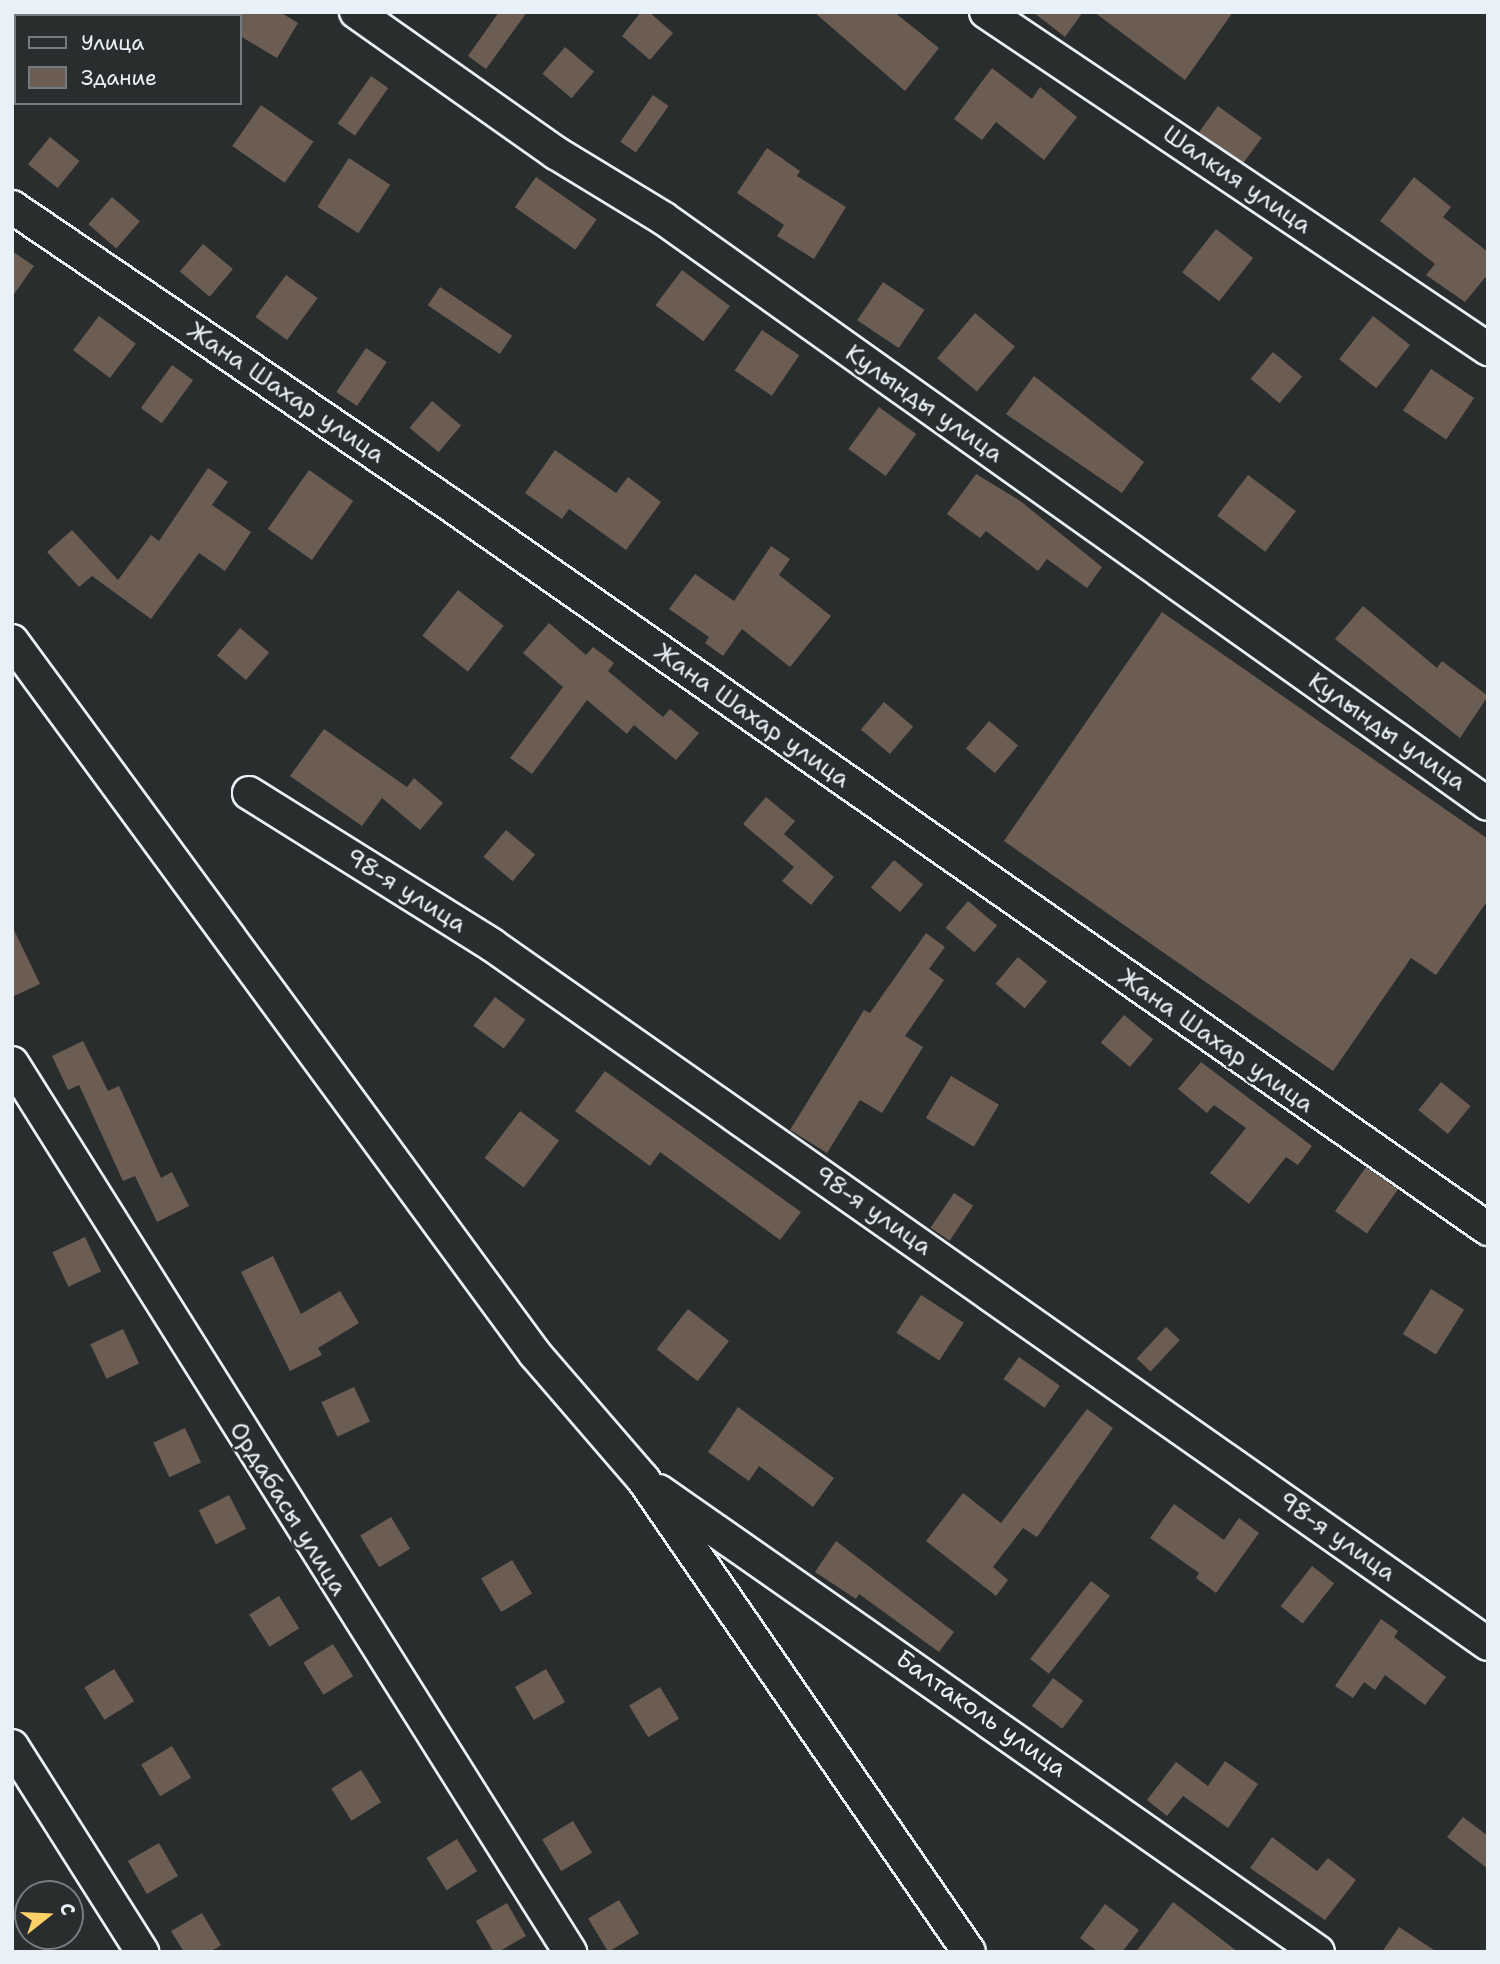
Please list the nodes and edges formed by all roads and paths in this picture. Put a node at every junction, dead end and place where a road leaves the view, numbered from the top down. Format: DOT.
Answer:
graph roads {
  1 [pos="356,12"];
  2 [pos="986,12"];
  3 [pos="12,208"];
  4 [pos="1488,349"];
  5 [pos="12,641"];
  6 [pos="249,793"];
  7 [pos="1488,804"];
  8 [pos="12,1063"];
  9 [pos="1488,1229"];
  10 [pos="643,1479"];
  11 [pos="1488,1644"];
  12 [pos="12,1745"];
  13 [pos="142,1952"];
  14 [pos="570,1952"];
  15 [pos="969,1952"];
  16 [pos="1318,1952"];
  1 -- 7 [label="street, Кулынды улица"];
  2 -- 4 [label="street, Шалкия улица"];
  3 -- 9 [label="street, Жана Шахар улица"];
  5 -- 10 [label="street"];
  6 -- 11 [label="street, 98-я улица"];
  8 -- 14 [label="street, Ордабасы улица"];
  10 -- 15 [label="street"];
  10 -- 16 [label="street, Балтаколь улица"];
  12 -- 13 [label="street"];
}
